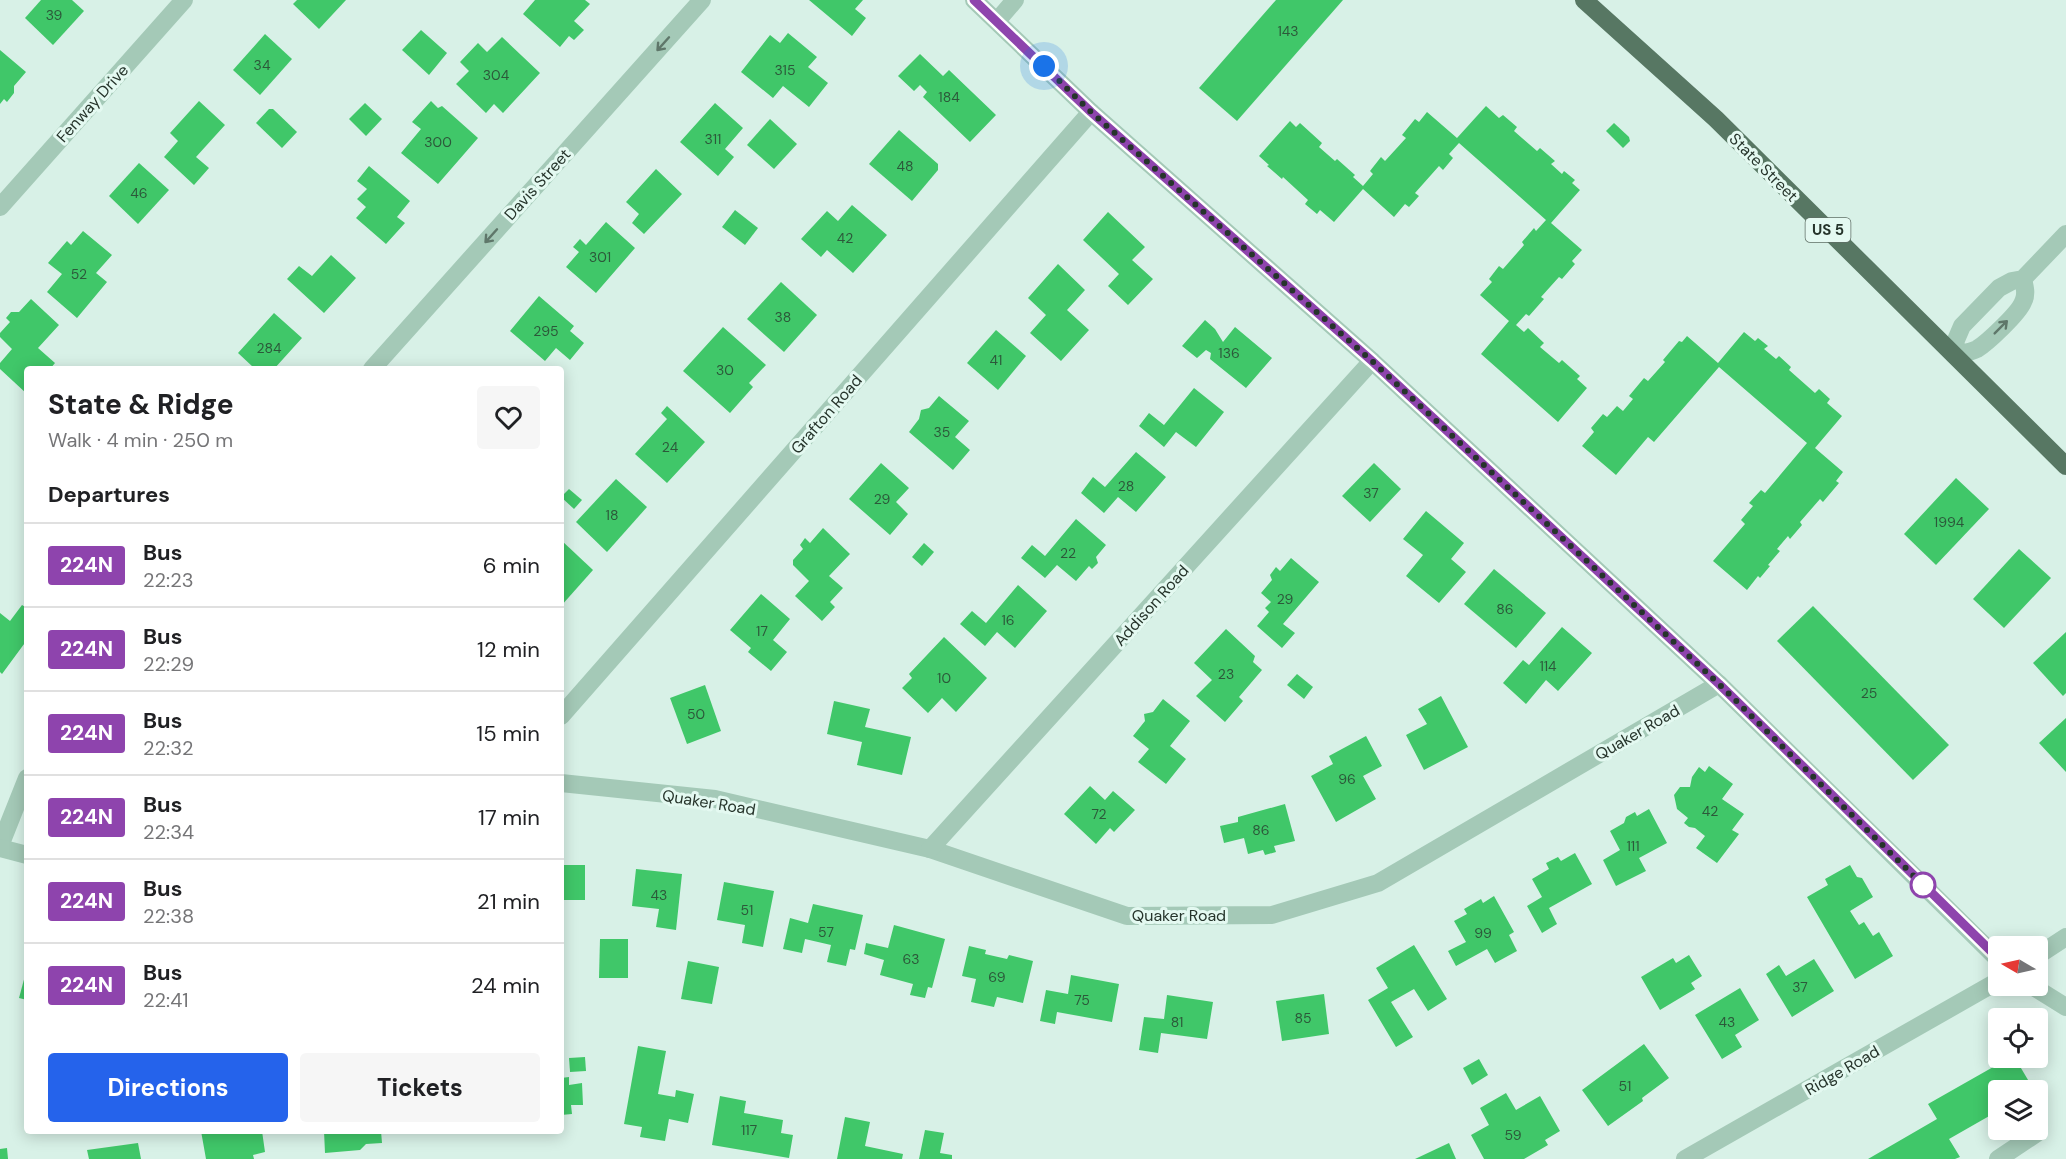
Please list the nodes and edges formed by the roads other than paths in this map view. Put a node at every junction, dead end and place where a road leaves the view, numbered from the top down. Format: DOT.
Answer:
graph roads {
  1 [pos="184,0"];
  2 [pos="702,0"];
  3 [pos="974,0"];
  4 [pos="1016,0"];
  5 [pos="1584,0"];
  6 [pos="997,21"];
  7 [pos="1091,112"];
  8 [pos="0,207"];
  9 [pos="2066,234"];
  10 [pos="2024,279"];
  11 [pos="1954,355"];
  12 [pos="1372,361"];
  13 [pos="375,366"];
  14 [pos="2066,466"];
  15 [pos="1719,684"];
  16 [pos="564,713"];
  17 [pos="564,783"];
  18 [pos="24,786"];
  19 [pos="0,847"];
  20 [pos="930,849"];
  21 [pos="24,854"];
  22 [pos="2066,937"];
  23 [pos="1988,948"];
  24 [pos="2048,949"];
  25 [pos="1988,987"];
  26 [pos="2048,996"];
  27 [pos="2066,1007"];
  28 [pos="2026,1140"];
  29 [pos="1685,1159"];
  30 [pos="1998,1159"];
  1 -- 8 [label="street, Fenway Drive"];
  2 -- 13 [label="street, Davis Street, one-way"];
  3 -- 6 [label="street"];
  4 -- 6 [label="street"];
  5 -- 11 [label="main road, State Street / US 5"];
  6 -- 7 [label="street"];
  7 -- 12 [label="street"];
  7 -- 16 [label="street, Grafton Road"];
  9 -- 10 [label="street"];
  10 -- 11 [label="street"];
  11 -- 10 [label="street, one-way"];
  11 -- 14 [label="main road, State Street / US 5"];
  12 -- 15 [label="street"];
  12 -- 20 [label="street, Addison Road"];
  15 -- 20 [label="street, Quaker Road"];
  15 -- 23 [label="street"];
  17 -- 20 [label="street, Quaker Road"];
  18 -- 19 [label="street"];
  19 -- 21 [label="street"];
  22 -- 24 [label="street"];
  25 -- 29 [label="street, Ridge Road"];
  26 -- 27 [label="street"];
  28 -- 30 [label="street"];
}
